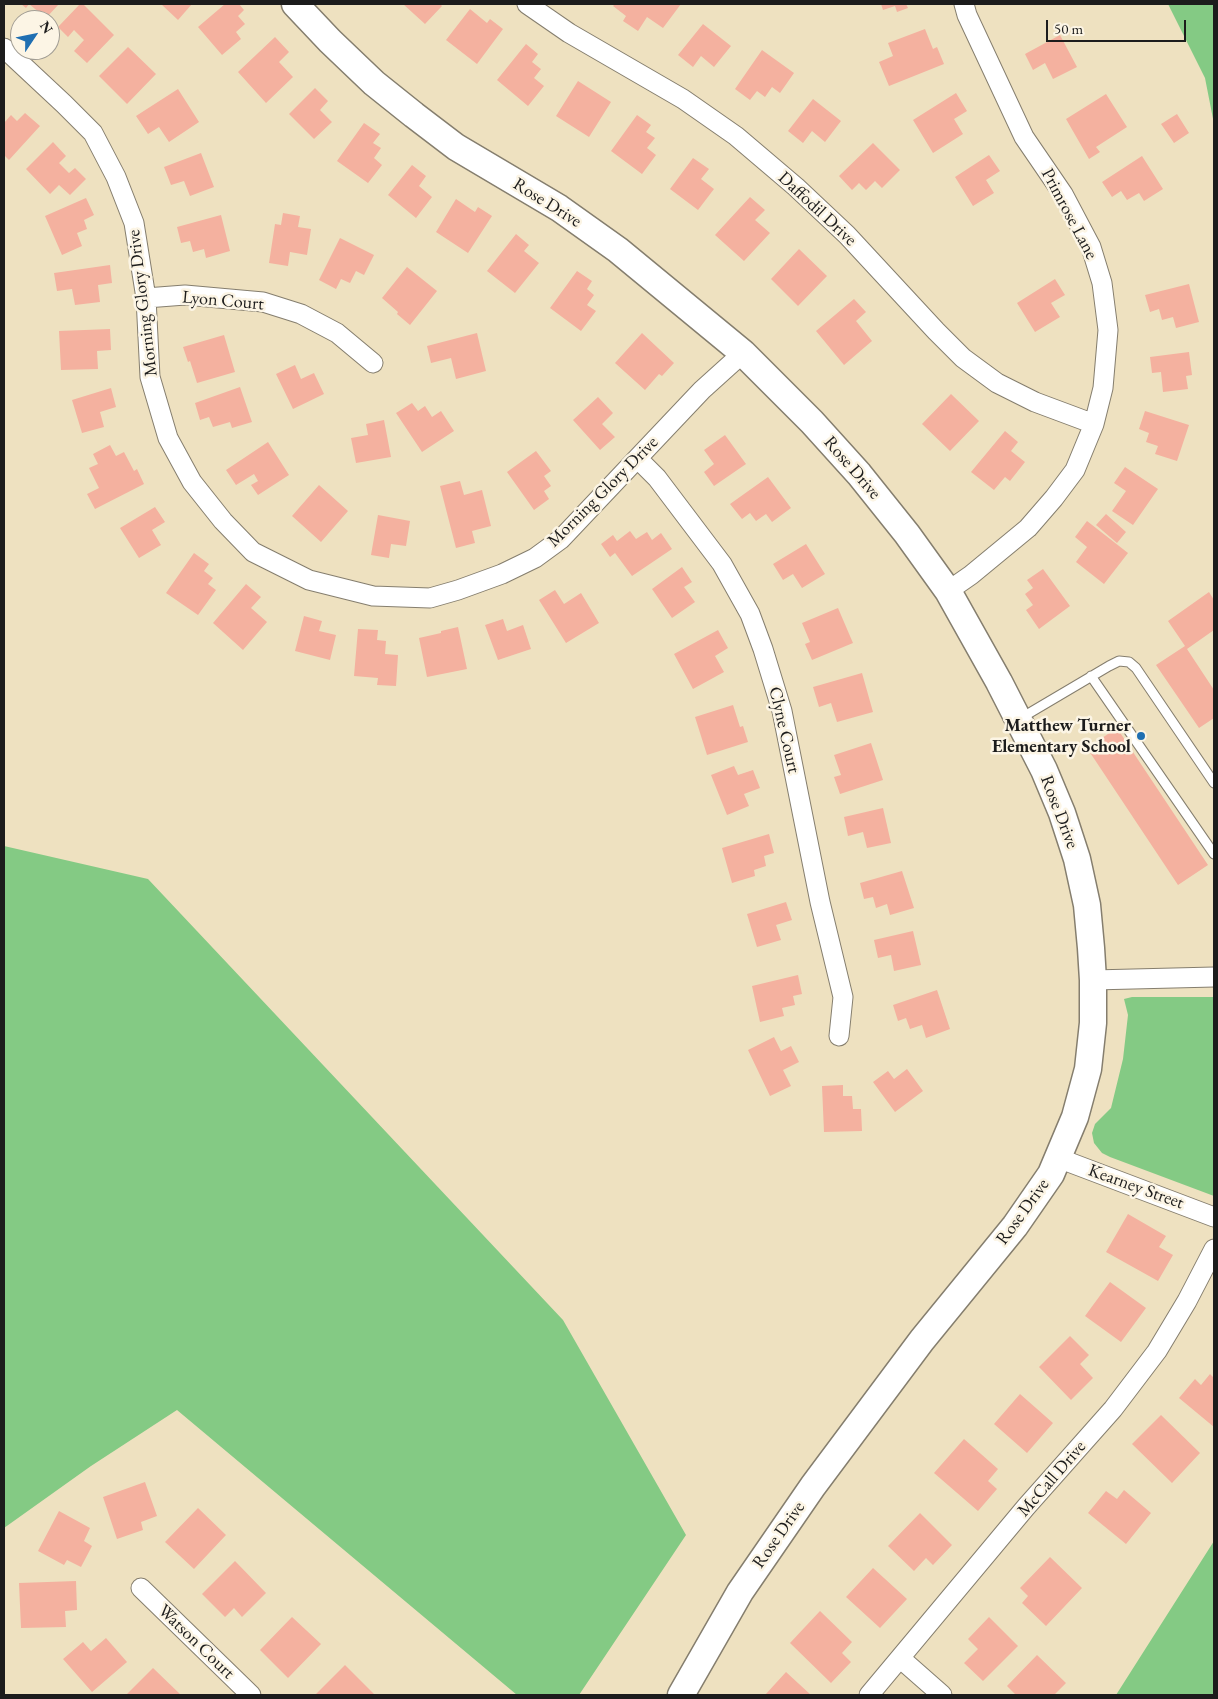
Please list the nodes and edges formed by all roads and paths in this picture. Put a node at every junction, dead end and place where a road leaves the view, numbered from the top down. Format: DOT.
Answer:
graph roads {
  1 [pos="295,4"];
  2 [pos="527,4"];
  3 [pos="964,4"];
  4 [pos="4,48"];
  5 [pos="146,298"];
  6 [pos="743,352"];
  7 [pos="373,363"];
  8 [pos="1094,424"];
  9 [pos="638,459"];
  10 [pos="948,591"];
  11 [pos="1091,676"];
  12 [pos="1018,720"];
  13 [pos="1214,783"];
  14 [pos="1214,854"];
  15 [pos="1214,976"];
  16 [pos="1093,980"];
  17 [pos="839,1036"];
  18 [pos="1058,1158"];
  19 [pos="1214,1217"];
  20 [pos="1214,1249"];
  21 [pos="140,1588"];
  22 [pos="900,1658"];
  23 [pos="251,1695"];
  24 [pos="681,1695"];
  25 [pos="870,1695"];
  26 [pos="942,1695"];
  1 -- 6 [label="main road, Rose Drive"];
  2 -- 8 [label="street, Daffodil Drive"];
  3 -- 8 [label="street, Primrose Lane"];
  4 -- 5 [label="street, Morning Glory Drive"];
  5 -- 7 [label="street, Lyon Court"];
  5 -- 9 [label="street, Morning Glory Drive"];
  6 -- 9 [label="street, Morning Glory Drive"];
  6 -- 10 [label="main road, Rose Drive"];
  8 -- 10 [label="street, Primrose Lane"];
  9 -- 17 [label="street, Clyne Court"];
  10 -- 12 [label="main road, Rose Drive"];
  11 -- 12 [label="lane"];
  11 -- 13 [label="lane"];
  11 -- 14 [label="lane"];
  12 -- 16 [label="main road, Rose Drive"];
  15 -- 16 [label="street"];
  16 -- 18 [label="main road, Rose Drive"];
  18 -- 19 [label="street, Kearney Street"];
  18 -- 24 [label="main road, Rose Drive"];
  20 -- 22 [label="street, McCall Drive"];
  21 -- 23 [label="street, Watson Court"];
  22 -- 25 [label="street, McCall Drive"];
  22 -- 26 [label="street"];
}
